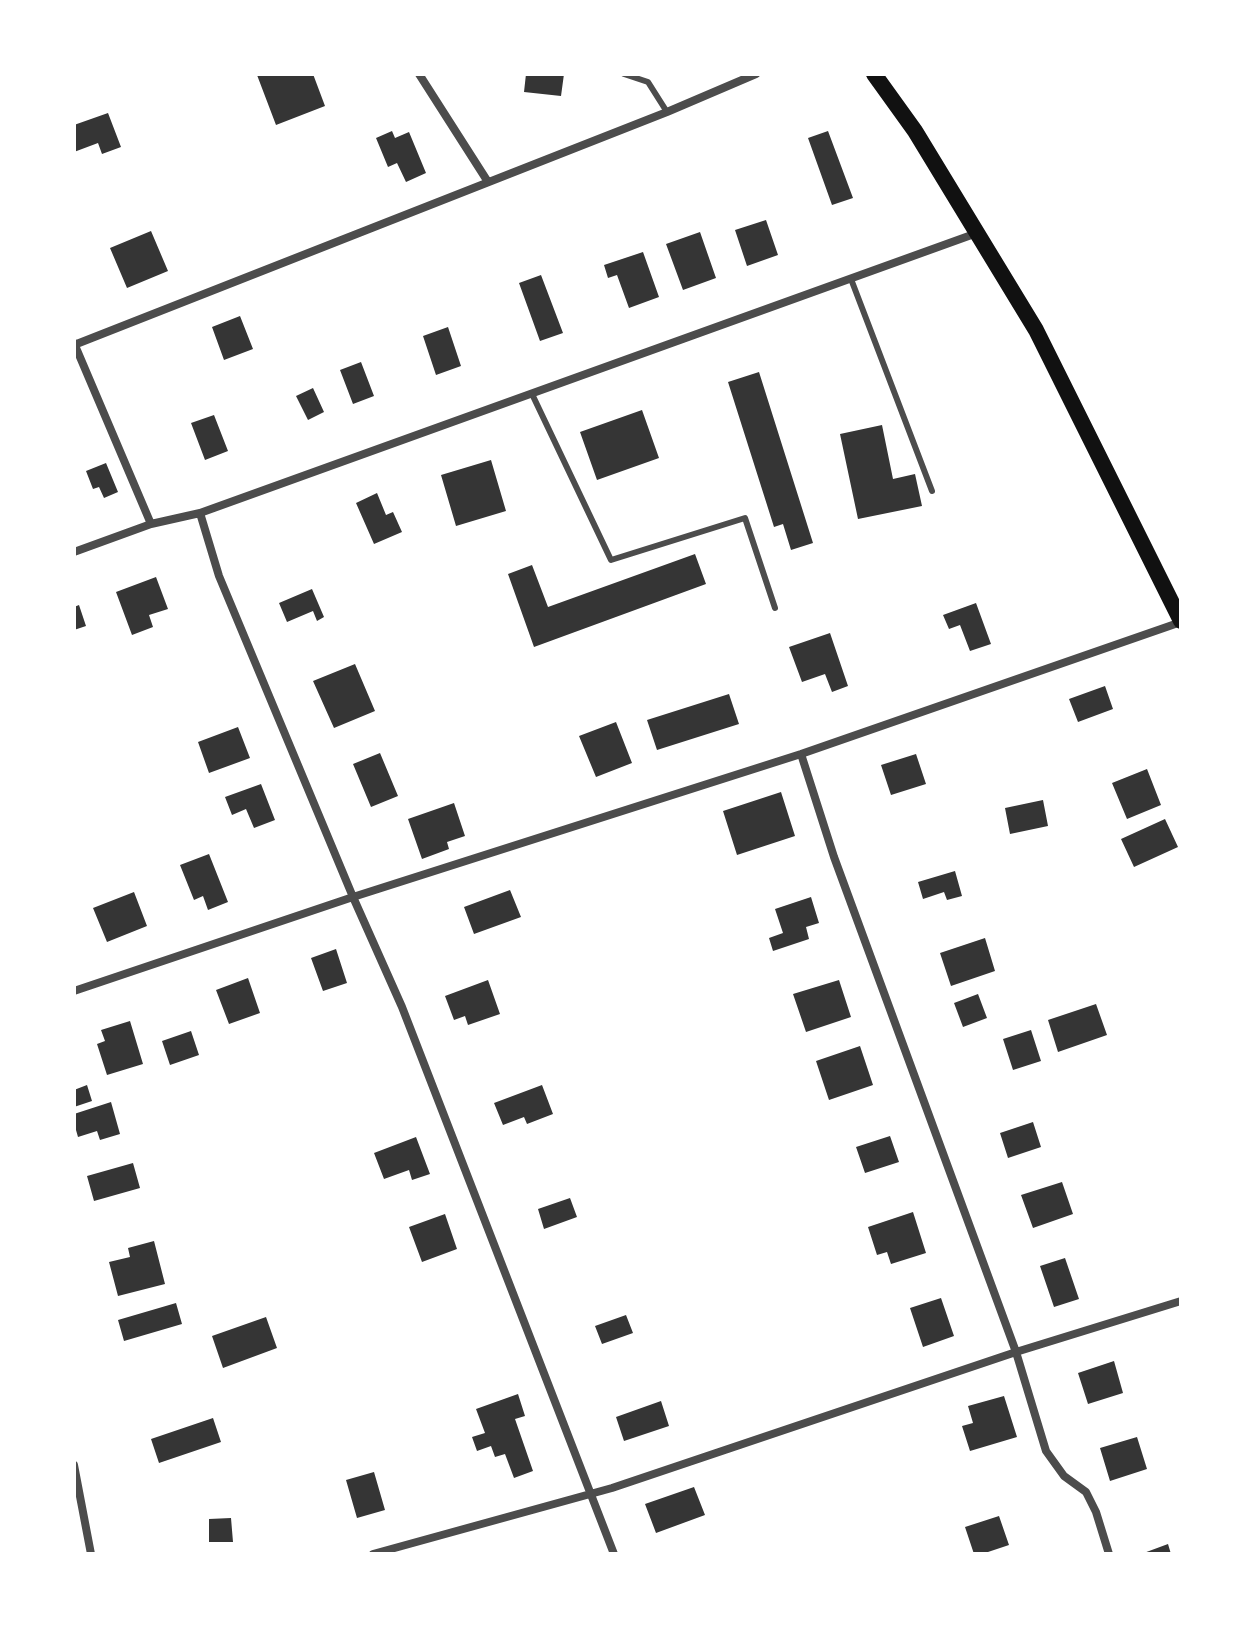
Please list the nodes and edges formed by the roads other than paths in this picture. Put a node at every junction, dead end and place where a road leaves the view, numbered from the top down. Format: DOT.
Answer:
graph roads {
  1 [pos="419,74"];
  2 [pos="624,74"];
  3 [pos="756,74"];
  4 [pos="874,74"];
  5 [pos="632,75"];
  6 [pos="667,112"];
  7 [pos="488,182"];
  8 [pos="977,233"];
  9 [pos="851,279"];
  10 [pos="74,344"];
  11 [pos="532,394"];
  12 [pos="932,491"];
  13 [pos="200,513"];
  14 [pos="151,524"];
  15 [pos="74,552"];
  16 [pos="775,608"];
  17 [pos="1181,622"];
  18 [pos="801,754"];
  19 [pos="353,897"];
  20 [pos="74,991"];
  21 [pos="1181,1301"];
  22 [pos="1016,1352"];
  23 [pos="74,1465"];
  24 [pos="590,1494"];
  25 [pos="91,1554"];
  26 [pos="373,1554"];
  27 [pos="614,1554"];
  28 [pos="1109,1554"];
  1 -- 7 [label="street"];
  2 -- 5 [label="lane"];
  3 -- 6 [label="street"];
  4 -- 8 [label="main road"];
  5 -- 6 [label="lane"];
  6 -- 7 [label="street"];
  7 -- 10 [label="street"];
  8 -- 9 [label="street"];
  8 -- 17 [label="main road"];
  9 -- 11 [label="street"];
  9 -- 12 [label="lane"];
  10 -- 14 [label="street"];
  11 -- 13 [label="street"];
  11 -- 16 [label="lane"];
  13 -- 14 [label="street"];
  13 -- 19 [label="street"];
  14 -- 15 [label="street"];
  17 -- 18 [label="street"];
  18 -- 19 [label="street"];
  18 -- 22 [label="street"];
  19 -- 20 [label="street"];
  19 -- 24 [label="street"];
  21 -- 22 [label="street"];
  22 -- 24 [label="street"];
  22 -- 28 [label="street"];
  23 -- 25 [label="street"];
  24 -- 26 [label="street"];
  24 -- 27 [label="street"];
}
